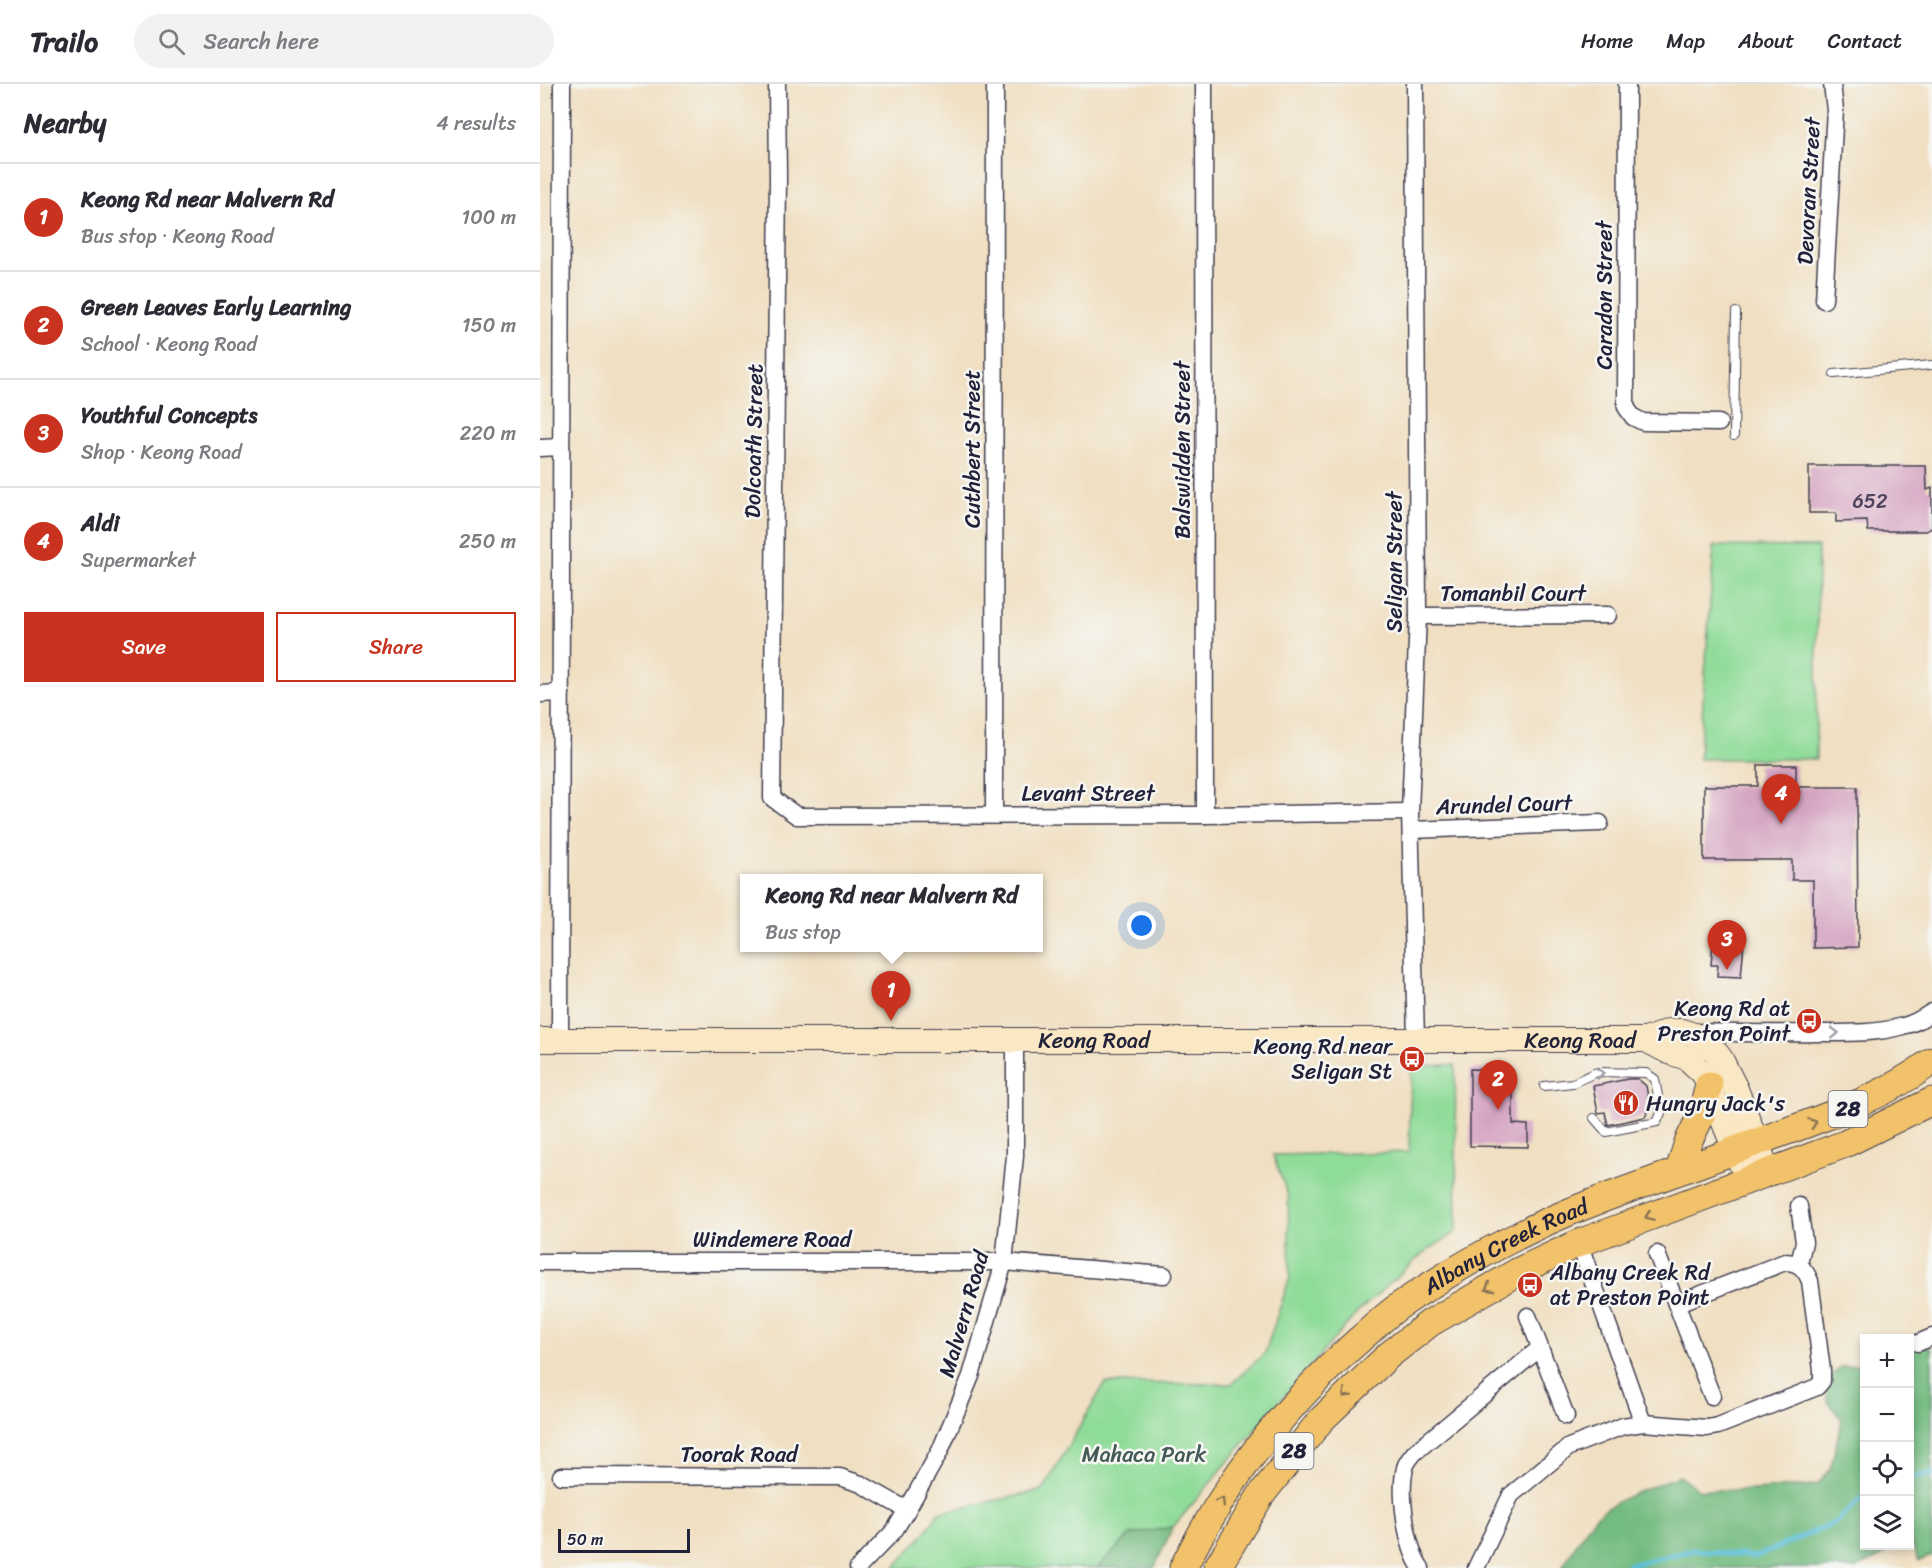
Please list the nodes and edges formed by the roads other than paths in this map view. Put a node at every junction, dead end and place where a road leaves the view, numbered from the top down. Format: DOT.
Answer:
graph roads {
  1 [pos="562,84"];
  2 [pos="777,84"];
  3 [pos="995,84"];
  4 [pos="1204,84"];
  5 [pos="1415,84"];
  6 [pos="1627,84"];
  7 [pos="1832,84"];
  8 [pos="1824,300"];
  9 [pos="1736,312"];
  10 [pos="1932,365"];
  11 [pos="1834,374"];
  12 [pos="1726,423"];
  13 [pos="1734,435"];
  14 [pos="561,447"];
  15 [pos="540,448"];
  16 [pos="1608,615"];
  17 [pos="1418,616"];
  18 [pos="561,693"];
  19 [pos="540,694"];
  20 [pos="772,798"];
  21 [pos="1410,812"];
  22 [pos="994,815"];
  23 [pos="1205,815"];
  24 [pos="1600,823"];
  25 [pos="1411,830"];
  26 [pos="1932,1012"];
  27 [pos="1682,1032"];
  28 [pos="1756,1034"];
  29 [pos="550,1040"];
  30 [pos="1416,1040"];
  31 [pos="1646,1040"];
  32 [pos="1015,1041"];
  33 [pos="1932,1061"];
  34 [pos="1707,1067"];
  35 [pos="1544,1086"];
  36 [pos="1932,1101"];
  37 [pos="1594,1118"];
  38 [pos="1746,1146"];
  39 [pos="1679,1171"];
  40 [pos="1758,1175"];
  41 [pos="1799,1206"];
  42 [pos="1579,1243"];
  43 [pos="1657,1254"];
  44 [pos="540,1262"];
  45 [pos="1004,1262"];
  46 [pos="1799,1264"];
  47 [pos="1164,1275"];
  48 [pos="1676,1304"];
  49 [pos="1528,1316"];
  50 [pos="1368,1332"];
  51 [pos="1540,1348"];
  52 [pos="1389,1355"];
  53 [pos="1712,1396"];
  54 [pos="1566,1416"];
  55 [pos="1643,1423"];
  56 [pos="561,1476"];
  57 [pos="908,1510"];
  58 [pos="1187,1560"];
  59 [pos="1218,1566"];
  60 [pos="858,1568"];
  61 [pos="1421,1568"];
  62 [pos="1476,1568"];
  1 -- 14 [label="street"];
  2 -- 20 [label="street, Dolcoath Street"];
  3 -- 22 [label="street, Cuthbert Street"];
  4 -- 23 [label="street, Balswidden Street"];
  5 -- 17 [label="street, Seligan Street"];
  6 -- 12 [label="street, Caradon Street"];
  7 -- 8 [label="street, Devoran Street"];
  9 -- 12 [label="lane"];
  10 -- 11 [label="lane"];
  12 -- 13 [label="lane"];
  14 -- 15 [label="street"];
  14 -- 18 [label="street"];
  16 -- 17 [label="street, Tomanbil Court"];
  17 -- 21 [label="street, Seligan Street"];
  18 -- 19 [label="street"];
  18 -- 29 [label="street"];
  20 -- 22 [label="street, Levant Street"];
  21 -- 23 [label="street, Levant Street"];
  21 -- 25 [label="street, Seligan Street"];
  22 -- 23 [label="street, Levant Street"];
  24 -- 25 [label="street, Arundel Court"];
  25 -- 30 [label="street, Seligan Street"];
  28 -- 26 [label="street, Keong Road, one-way"];
  27 -- 28 [label="street, Keong Road"];
  27 -- 31 [label="street, Keong Road"];
  27 -- 34 [label="street"];
  28 -- 34 [label="street, Keong Road"];
  29 -- 32 [label="street, Keong Road"];
  30 -- 31 [label="street, Keong Road"];
  30 -- 32 [label="street, Keong Road"];
  31 -- 34 [label="street, Keong Road"];
  32 -- 45 [label="street, Malvern Road"];
  38 -- 33 [label="main road, Albany Creek Road / 28, one-way"];
  34 -- 38 [label="street"];
  34 -- 38 [label="street"];
  34 -- 39 [label="main road"];
  35 -- 37 [label="lane, one-way"];
  36 -- 40 [label="main road, Albany Creek Road / 28"];
  38 -- 39 [label="main road, Albany Creek Road / 28"];
  38 -- 40 [label="street"];
  39 -- 50 [label="main road, Albany Creek Road / 28"];
  40 -- 42 [label="main road, Albany Creek Road / 28, one-way"];
  41 -- 46 [label="street"];
  42 -- 52 [label="main road, Albany Creek Road / 28, one-way"];
  42 -- 55 [label="street"];
  43 -- 48 [label="street"];
  44 -- 45 [label="street, Windemere Road"];
  45 -- 47 [label="street, Windemere Road"];
  45 -- 57 [label="street, Malvern Road"];
  46 -- 48 [label="street"];
  46 -- 55 [label="street"];
  48 -- 53 [label="street"];
  49 -- 51 [label="street"];
  50 -- 52 [label="main road"];
  58 -- 50 [label="main road, Albany Creek Road / 28, one-way"];
  51 -- 54 [label="street"];
  51 -- 61 [label="street"];
  52 -- 59 [label="main road, Albany Creek Road / 28, one-way"];
  55 -- 62 [label="street"];
  56 -- 57 [label="street, Toorak Road"];
  57 -- 60 [label="street, Malvern Road"];
}
